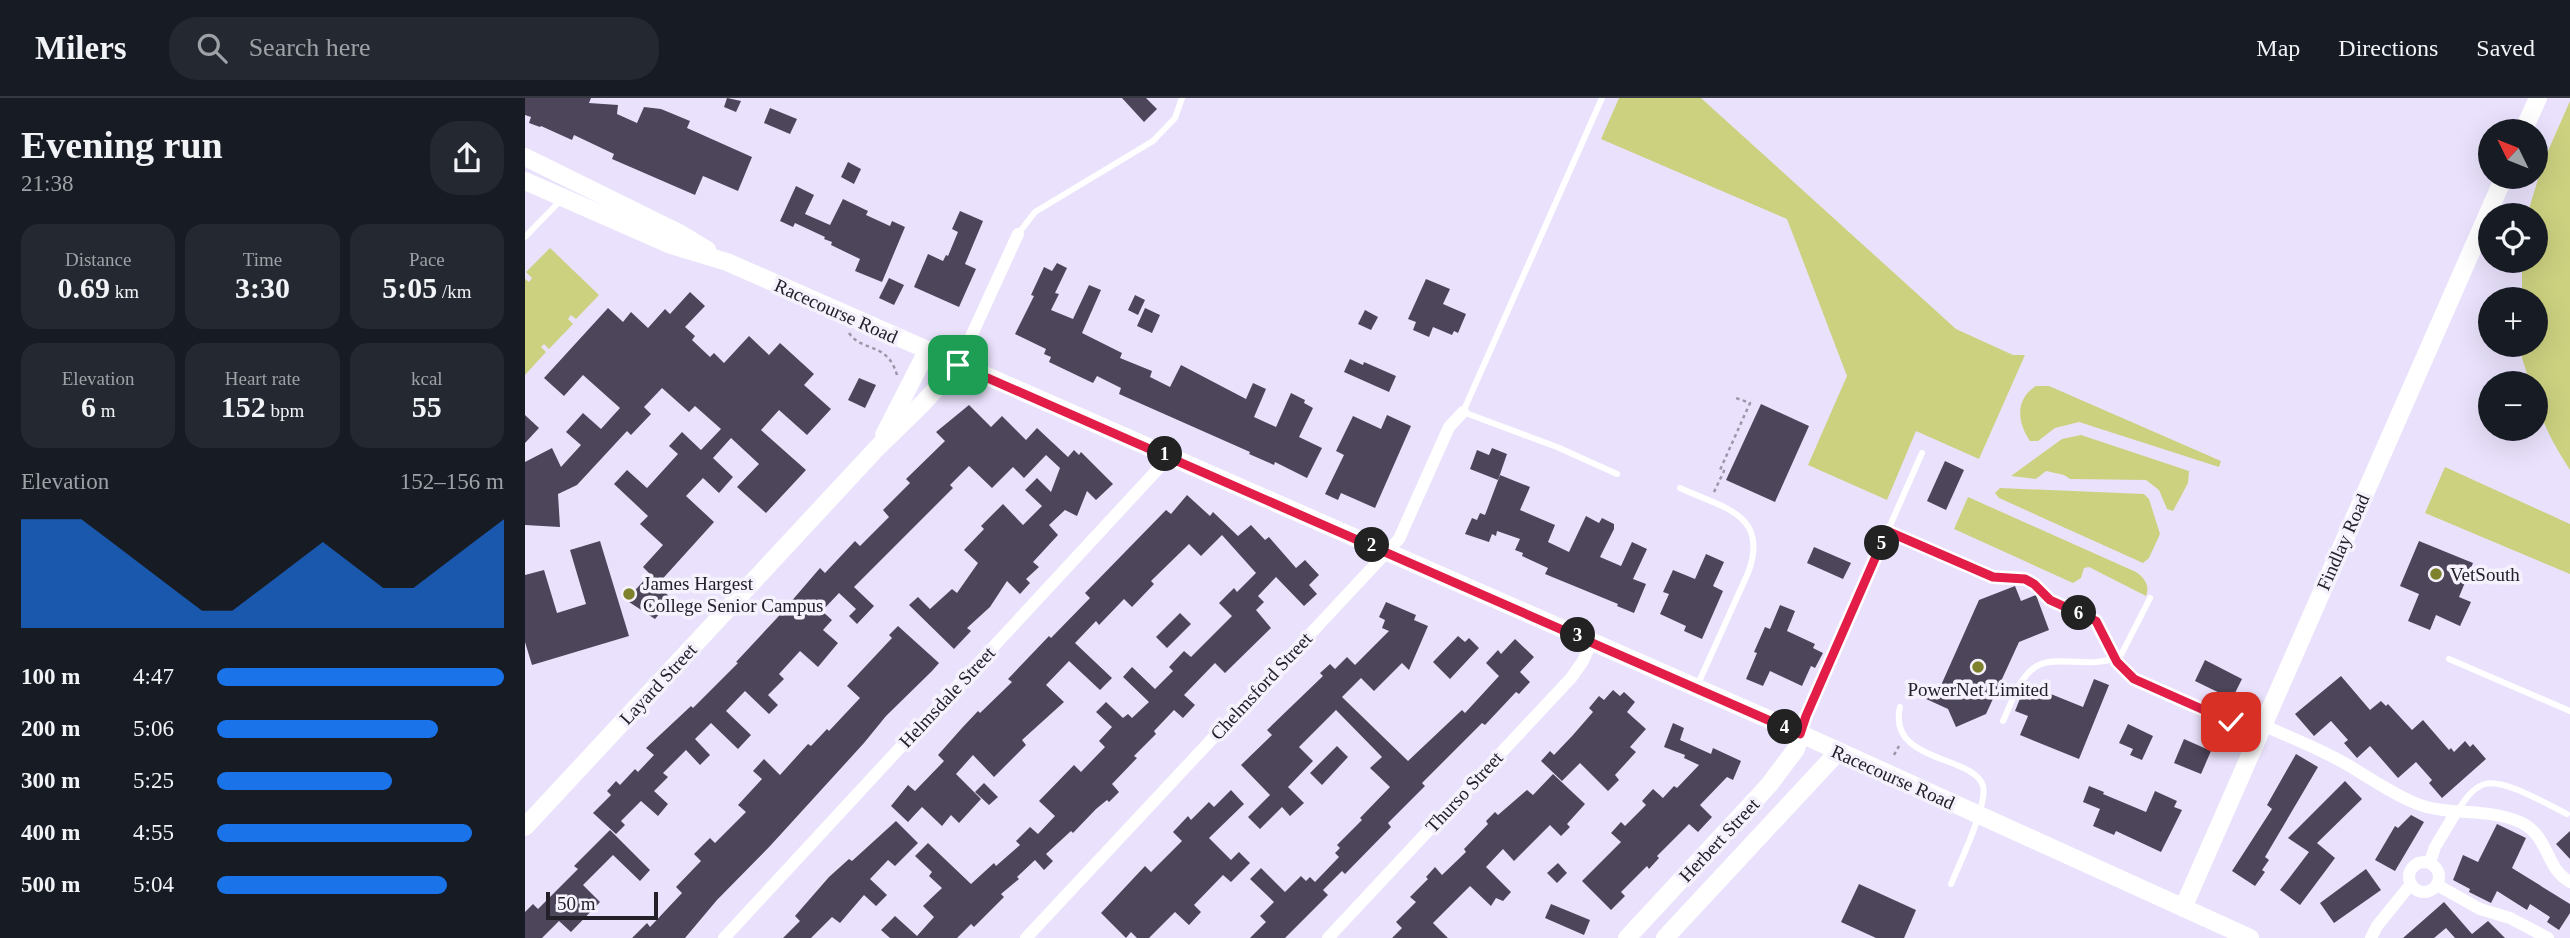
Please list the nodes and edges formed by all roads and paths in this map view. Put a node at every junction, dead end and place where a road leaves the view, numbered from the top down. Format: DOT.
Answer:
graph roads {
  1 [pos="1182,98"];
  2 [pos="1602,98"];
  3 [pos="2538,98"];
  4 [pos="2528,119"];
  5 [pos="525,157"];
  6 [pos="525,181"];
  7 [pos="2499,189"];
  8 [pos="563,198"];
  9 [pos="1018,234"];
  10 [pos="525,237"];
  11 [pos="727,262"];
  12 [pos="834,310"];
  13 [pos="927,351"];
  14 [pos="958,365"];
  15 [pos="897,381"];
  16 [pos="1733,397"];
  17 [pos="1463,412"];
  18 [pos="877,448"];
  19 [pos="1922,453"];
  20 [pos="1170,456"];
  21 [pos="1617,474"];
  22 [pos="1680,488"];
  23 [pos="1714,492"];
  24 [pos="1887,531"];
  25 [pos="1387,551"];
  26 [pos="2151,598"];
  27 [pos="1592,641"];
  28 [pos="2115,659"];
  29 [pos="2449,659"];
  30 [pos="1696,688"];
  31 [pos="1900,707"];
  32 [pos="2570,711"];
  33 [pos="2003,721"];
  34 [pos="2261,730"];
  35 [pos="1800,734"];
  36 [pos="1899,745"];
  37 [pos="1838,752"];
  38 [pos="1894,755"];
  39 [pos="2456,812"];
  40 [pos="2567,814"];
  41 [pos="1978,815"];
  42 [pos="525,827"];
  43 [pos="2430,862"];
  44 [pos="2570,882"];
  45 [pos="1951,884"];
  46 [pos="2411,884"];
  47 [pos="2437,885"];
  48 [pos="2183,908"];
  49 [pos="724,938"];
  50 [pos="1026,938"];
  51 [pos="1328,938"];
  52 [pos="1627,938"];
  53 [pos="1665,938"];
  54 [pos="2250,938"];
  55 [pos="2371,938"];
  56 [pos="2549,938"];
  1 -- 9 [label="lane"];
  2 -- 17 [label="lane"];
  3 -- 4 [label="street"];
  5 -- 11 [label="street, Racecourse Road"];
  6 -- 8 [label="street, Racecourse Road"];
  7 -- 34 [label="street, Findlay Road"];
  8 -- 10 [label="lane"];
  8 -- 11 [label="street, Racecourse Road"];
  9 -- 14 [label="street, Layard Street"];
  11 -- 12 [label="street, Racecourse Road"];
  12 -- 13 [label="street, Racecourse Road"];
  12 -- 15 [label="path"];
  13 -- 14 [label="street, Racecourse Road"];
  13 -- 18 [label="street, Layard Street"];
  14 -- 18 [label="street, Layard Street"];
  14 -- 20 [label="street, Racecourse Road"];
  16 -- 23 [label="path"];
  17 -- 21 [label="lane"];
  17 -- 25 [label="street, Chelmsford Street"];
  18 -- 42 [label="street, Layard Street"];
  19 -- 24 [label="lane"];
  20 -- 25 [label="street, Racecourse Road"];
  20 -- 49 [label="street, Helmsdale Street"];
  22 -- 30 [label="lane"];
  24 -- 28 [label="lane"];
  24 -- 35 [label="lane"];
  25 -- 27 [label="street, Racecourse Road"];
  25 -- 50 [label="street, Chelmsford Street"];
  26 -- 28 [label="lane"];
  27 -- 30 [label="street, Racecourse Road"];
  27 -- 51 [label="street, Thurso Street"];
  28 -- 33 [label="lane"];
  28 -- 34 [label="lane"];
  29 -- 32 [label="lane"];
  30 -- 35 [label="street, Racecourse Road"];
  31 -- 41 [label="lane"];
  34 -- 39 [label="street"];
  34 -- 48 [label="street, Findlay Road"];
  35 -- 37 [label="street, Racecourse Road"];
  35 -- 52 [label="street, Herbert Street"];
  36 -- 38 [label="path"];
  37 -- 41 [label="street, Racecourse Road"];
  37 -- 53 [label="street, Herbert Street"];
  39 -- 40 [label="lane"];
  39 -- 43 [label="street"];
  39 -- 44 [label="street"];
  41 -- 45 [label="lane"];
  41 -- 48 [label="street, Racecourse Road"];
  43 -- 46 [label="street"];
  43 -- 47 [label="street"];
  46 -- 47 [label="street"];
  46 -- 55 [label="street"];
  47 -- 56 [label="street"];
  48 -- 54 [label="street, Racecourse Road"];
}
